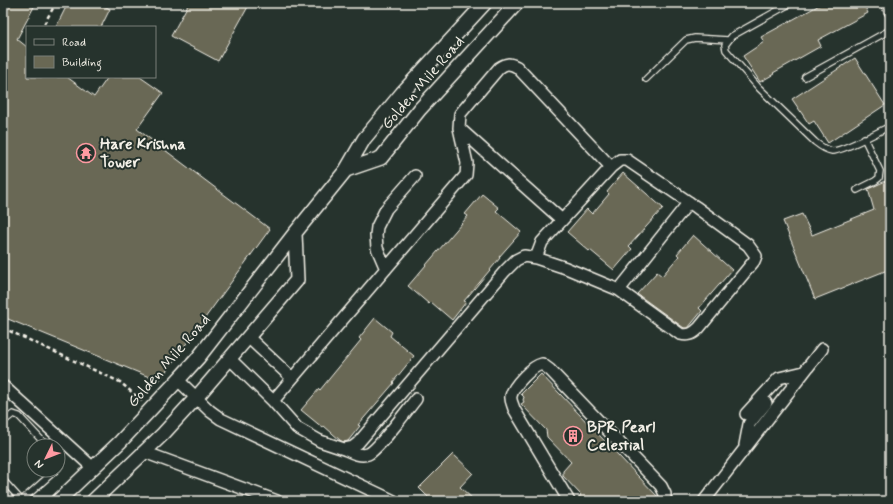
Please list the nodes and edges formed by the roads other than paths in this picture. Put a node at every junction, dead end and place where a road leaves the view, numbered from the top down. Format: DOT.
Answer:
graph roads {
  1 [pos="485,3"];
  2 [pos="517,3"];
  3 [pos="791,3"];
  4 [pos="887,3"];
  5 [pos="890,11"];
  6 [pos="890,30"];
  7 [pos="728,40"];
  8 [pos="805,77"];
  9 [pos="646,79"];
  10 [pos="890,126"];
  11 [pos="460,128"];
  12 [pos="864,138"];
  13 [pos="611,168"];
  14 [pos="346,170"];
  15 [pos="415,176"];
  16 [pos="857,190"];
  17 [pos="688,202"];
  18 [pos="562,220"];
  19 [pos="295,233"];
  20 [pos="536,258"];
  21 [pos="386,269"];
  22 [pos="619,290"];
  23 [pos="248,337"];
  24 [pos="822,349"];
  25 [pos="230,359"];
  26 [pos="804,372"];
  27 [pos="292,378"];
  28 [pos="178,380"];
  29 [pos="780,384"];
  30 [pos="3,386"];
  31 [pos="196,398"];
  32 [pos="416,399"];
  33 [pos="273,401"];
  34 [pos="746,414"];
  35 [pos="3,422"];
  36 [pos="40,438"];
  37 [pos="745,448"];
  38 [pos="344,449"];
  39 [pos="144,452"];
  40 [pos="92,467"];
  41 [pos="47,478"];
  42 [pos="3,480"];
  43 [pos="21,501"];
  44 [pos="58,501"];
  45 [pos="93,501"];
  46 [pos="277,501"];
  47 [pos="394,501"];
  48 [pos="569,501"];
  49 [pos="665,501"];
  50 [pos="704,501"];
  1 -- 14 [label="street, Golden Mile Road"];
  2 -- 14 [label="street, Golden Mile Road"];
  3 -- 7 [label="lane"];
  4 -- 5 [label="street"];
  6 -- 8 [label="lane"];
  7 -- 9 [label="lane"];
  7 -- 12 [label="lane"];
  10 -- 12 [label="lane"];
  11 -- 13 [label="street"];
  11 -- 18 [label="street"];
  11 -- 21 [label="street"];
  12 -- 16 [label="lane"];
  13 -- 17 [label="street"];
  13 -- 18 [label="street"];
  14 -- 19 [label="street, Golden Mile Road"];
  15 -- 21 [label="street"];
  17 -- 22 [label="street"];
  17 -- 22 [label="street"];
  18 -- 20 [label="street"];
  19 -- 23 [label="street"];
  19 -- 28 [label="street, Golden Mile Road"];
  20 -- 22 [label="street"];
  20 -- 38 [label="street"];
  21 -- 27 [label="street"];
  23 -- 25 [label="street"];
  23 -- 27 [label="street"];
  24 -- 26 [label="street"];
  25 -- 31 [label="street"];
  25 -- 33 [label="street"];
  26 -- 34 [label="street"];
  26 -- 37 [label="street"];
  27 -- 33 [label="street"];
  28 -- 31 [label="street"];
  28 -- 40 [label="street, Golden Mile Road"];
  29 -- 37 [label="street"];
  30 -- 40 [label="street"];
  31 -- 39 [label="street"];
  31 -- 47 [label="street"];
  32 -- 38 [label="street"];
  33 -- 38 [label="street"];
  35 -- 36 [label="lane"];
  37 -- 50 [label="street"];
  39 -- 45 [label="street"];
  39 -- 46 [label="street"];
  40 -- 44 [label="street, Golden Mile Road"];
  41 -- 43 [label="lane"];
  42 -- 43 [label="lane"];
  48 -- 49 [label="street"];
}
